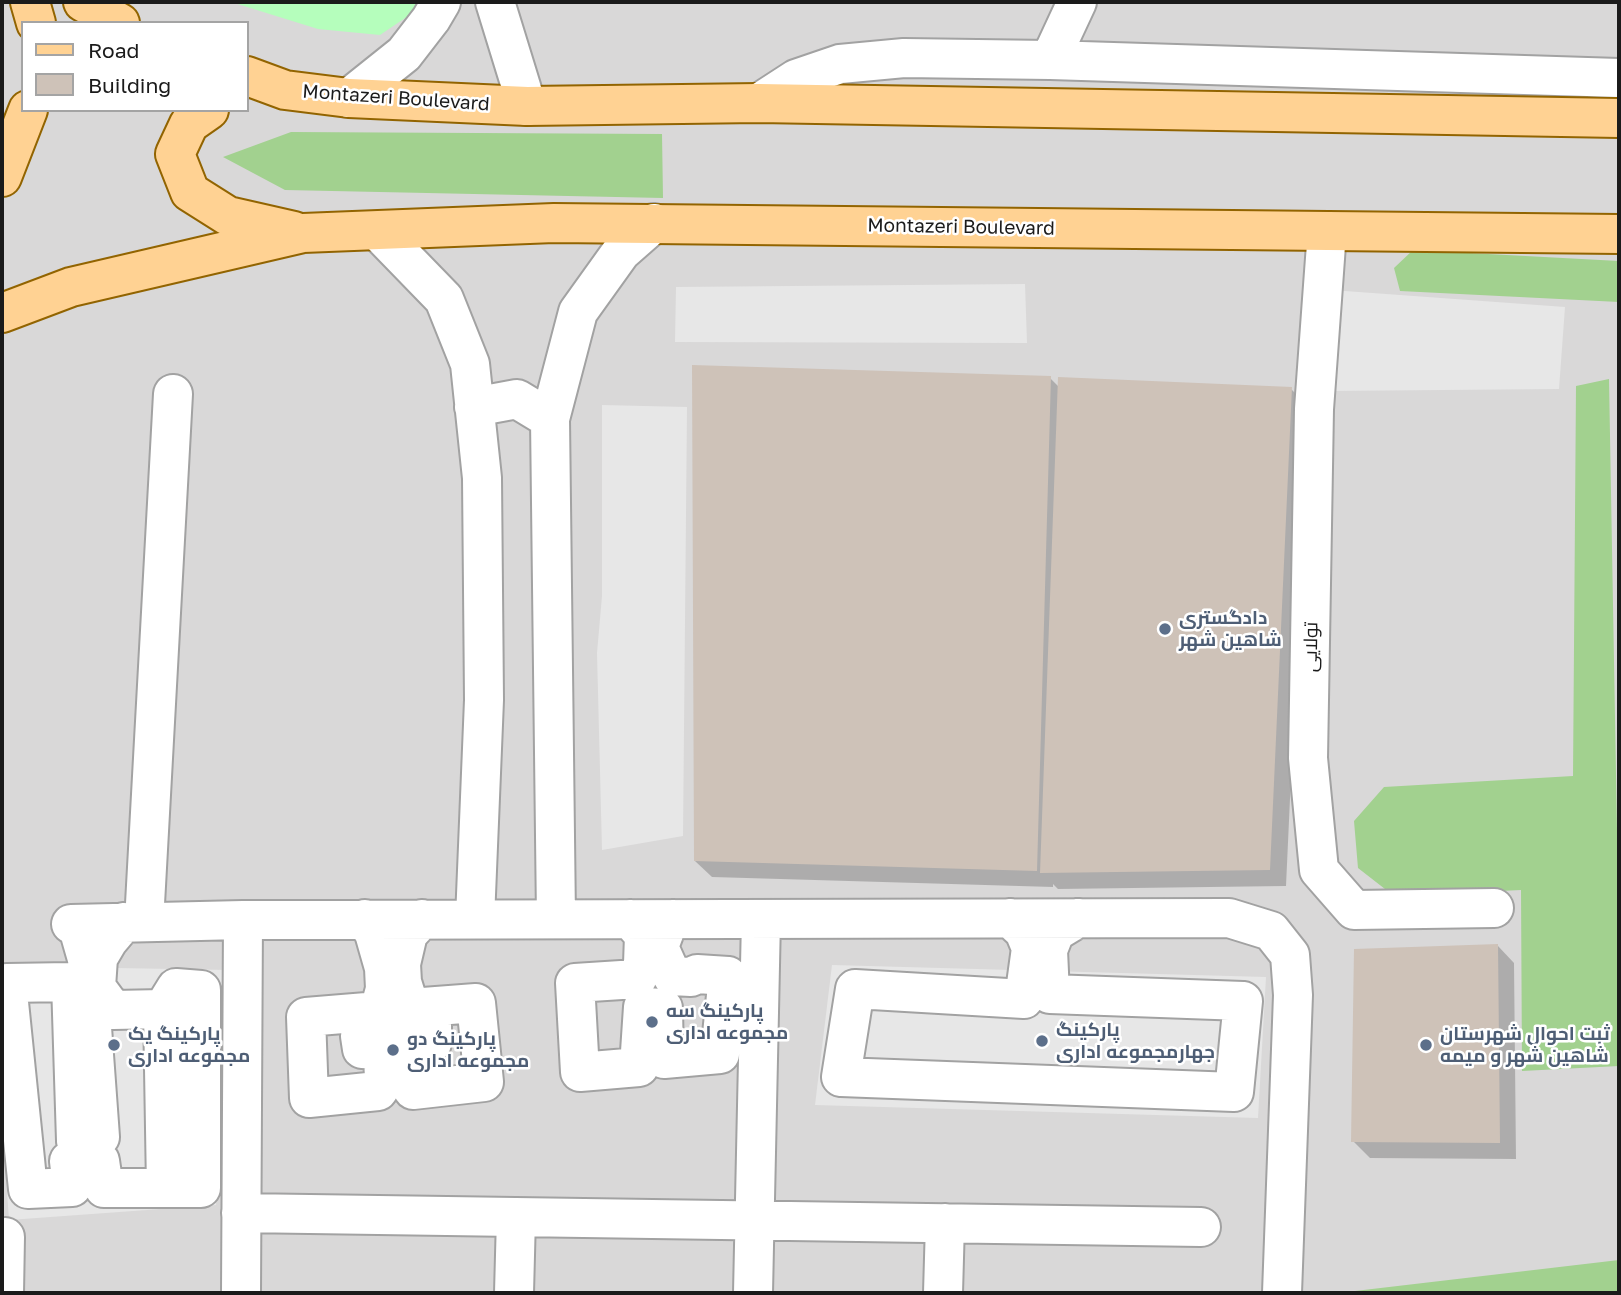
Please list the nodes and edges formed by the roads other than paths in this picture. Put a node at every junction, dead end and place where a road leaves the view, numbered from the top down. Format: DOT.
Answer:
graph roads {
  1 [pos="30,2"];
  2 [pos="83,2"];
  3 [pos="441,2"];
  4 [pos="495,2"];
  5 [pos="1077,2"];
  6 [pos="35,21"];
  7 [pos="116,21"];
  8 [pos="1050,60"];
  9 [pos="248,76"];
  10 [pos="1619,78"];
  11 [pos="285,90"];
  12 [pos="248,96"];
  13 [pos="349,98"];
  14 [pos="759,103"];
  15 [pos="527,106"];
  16 [pos="27,112"];
  17 [pos="206,112"];
  18 [pos="1619,118"];
  19 [pos="2,177"];
  20 [pos="654,223"];
  21 [pos="378,231"];
  22 [pos="1327,231"];
  23 [pos="303,233"];
  24 [pos="1619,234"];
  25 [pos="2,313"];
  26 [pos="173,394"];
  27 [pos="474,407"];
  28 [pos="550,419"];
  29 [pos="1494,908"];
  30 [pos="1010,918"];
  31 [pos="1078,918"];
  32 [pos="365,919"];
  33 [pos="422,919"];
  34 [pos="475,919"];
  35 [pos="556,919"];
  36 [pos="629,919"];
  37 [pos="673,919"];
  38 [pos="761,919"];
  39 [pos="243,920"];
  40 [pos="134,922"];
  41 [pos="241,1213"];
  42 [pos="516,1217"];
  43 [pos="754,1221"];
  44 [pos="945,1223"];
  45 [pos="1201,1227"];
  46 [pos="5,1237"];
  47 [pos="4,1293"];
  48 [pos="241,1293"];
  49 [pos="514,1293"];
  50 [pos="752,1293"];
  51 [pos="943,1293"];
  52 [pos="1282,1293"];
  1 -- 6 [label="main road"];
  2 -- 7 [label="main road"];
  3 -- 13 [label="street"];
  4 -- 15 [label="street"];
  5 -- 8 [label="street"];
  8 -- 10 [label="street"];
  8 -- 14 [label="street"];
  9 -- 11 [label="main road"];
  11 -- 12 [label="main road"];
  11 -- 13 [label="main road, Montazeri Boulevard"];
  13 -- 15 [label="main road, Montazeri Boulevard"];
  14 -- 15 [label="main road, Montazeri Boulevard"];
  14 -- 18 [label="main road, Montazeri Boulevard"];
  16 -- 19 [label="main road"];
  17 -- 23 [label="main road"];
  20 -- 21 [label="main road, Montazeri Boulevard"];
  20 -- 22 [label="main road, Montazeri Boulevard"];
  20 -- 28 [label="street"];
  21 -- 23 [label="main road, Montazeri Boulevard"];
  21 -- 27 [label="street"];
  22 -- 24 [label="main road, Montazeri Boulevard"];
  22 -- 29 [label="street, تولایی"];
  23 -- 25 [label="main road"];
  26 -- 40 [label="street"];
  27 -- 28 [label="street"];
  27 -- 34 [label="street"];
  28 -- 35 [label="street"];
  30 -- 31 [label="street"];
  30 -- 31 [label="street"];
  30 -- 38 [label="street"];
  31 -- 52 [label="street"];
  32 -- 33 [label="street"];
  32 -- 33 [label="street"];
  32 -- 39 [label="street"];
  33 -- 34 [label="street"];
  34 -- 35 [label="street"];
  35 -- 36 [label="street"];
  36 -- 37 [label="street"];
  36 -- 37 [label="street"];
  37 -- 38 [label="street"];
  38 -- 43 [label="street"];
  39 -- 40 [label="street"];
  39 -- 41 [label="street"];
  40 -- 40 [label="street"];
  41 -- 42 [label="street"];
  41 -- 48 [label="street"];
  42 -- 43 [label="street"];
  42 -- 49 [label="street"];
  43 -- 44 [label="street"];
  43 -- 50 [label="street"];
  44 -- 45 [label="street"];
  44 -- 51 [label="street"];
  46 -- 47 [label="street"];
}
